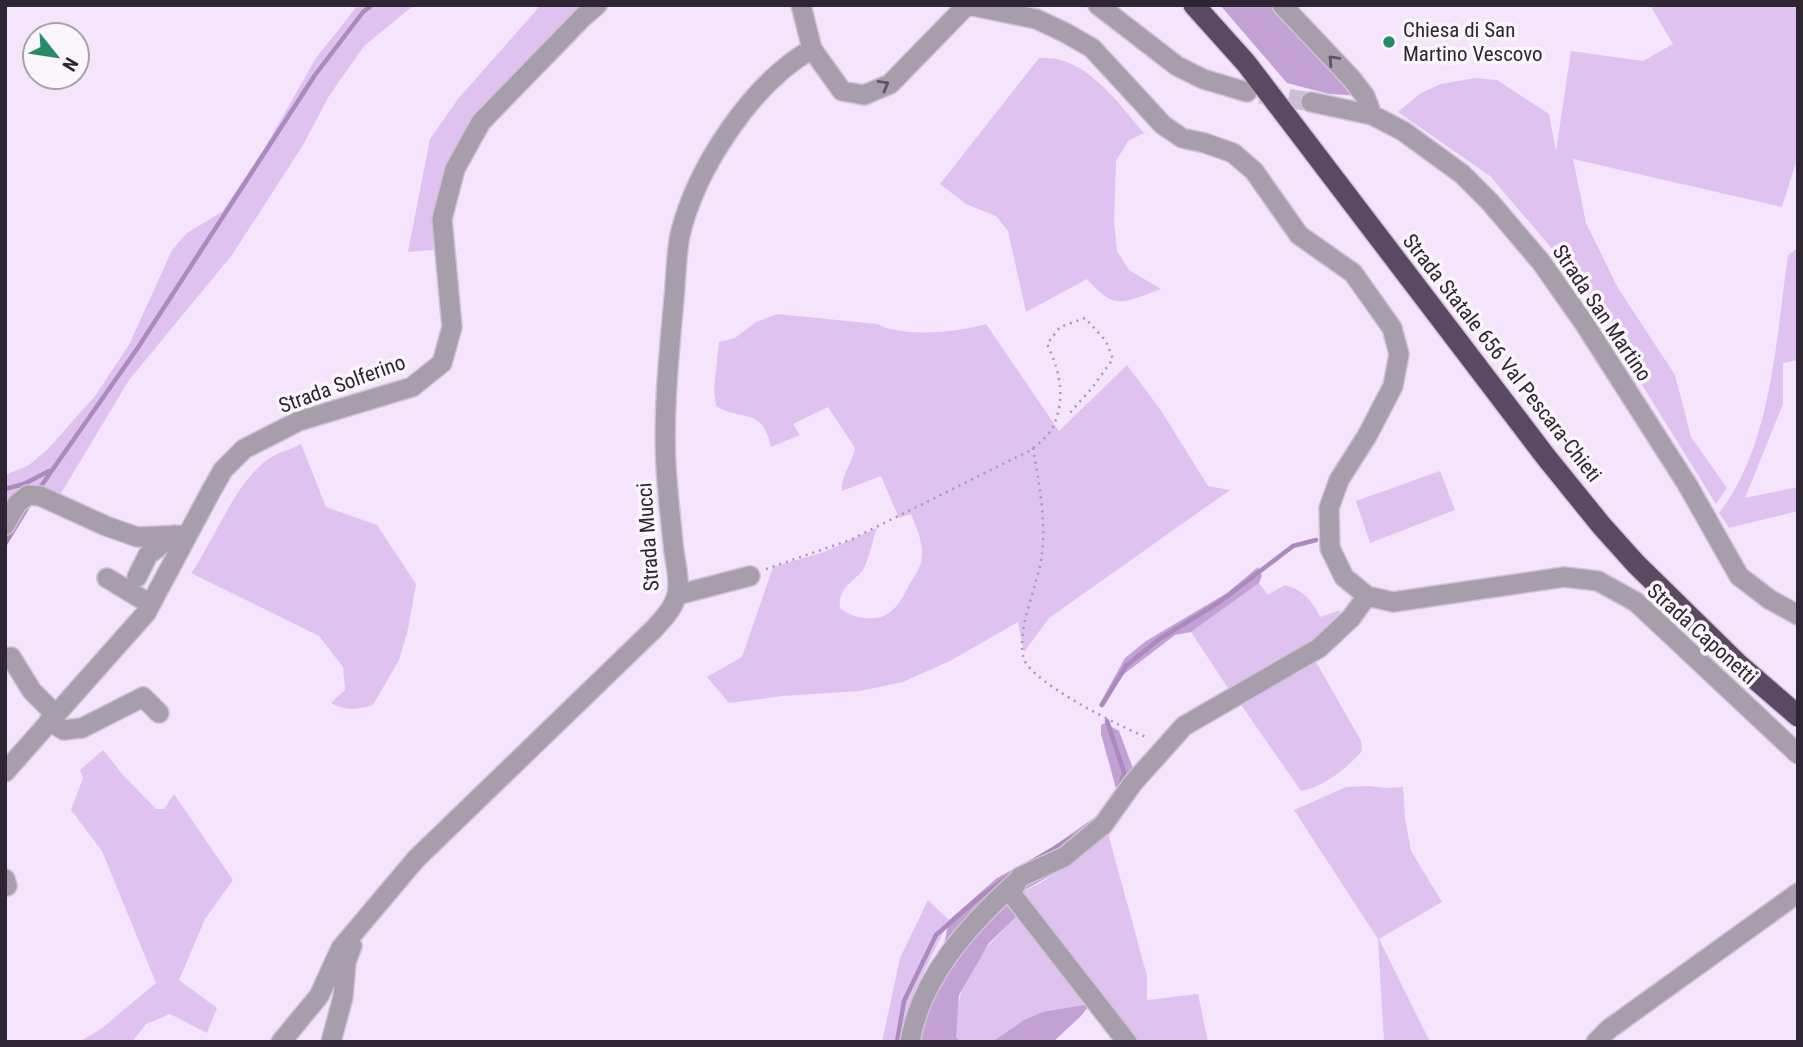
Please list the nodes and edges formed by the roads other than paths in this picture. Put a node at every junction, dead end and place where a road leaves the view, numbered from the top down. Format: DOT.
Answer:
graph roads {
  1 [pos="597,5"];
  2 [pos="801,5"];
  3 [pos="968,5"];
  4 [pos="1098,5"];
  5 [pos="1194,5"];
  6 [pos="1282,5"];
  7 [pos="812,50"];
  8 [pos="1247,92"];
  9 [pos="1311,102"];
  10 [pos="1372,115"];
  11 [pos="5,525"];
  12 [pos="181,535"];
  13 [pos="750,576"];
  14 [pos="137,577"];
  15 [pos="107,578"];
  16 [pos="677,595"];
  17 [pos="1367,596"];
  18 [pos="150,604"];
  19 [pos="1798,615"];
  20 [pos="11,657"];
  21 [pos="159,713"];
  22 [pos="1798,716"];
  23 [pos="52,718"];
  24 [pos="1798,754"];
  25 [pos="5,772"];
  26 [pos="1020,877"];
  27 [pos="1798,893"];
  28 [pos="362,923"];
  29 [pos="281,1042"];
  30 [pos="331,1042"];
  31 [pos="910,1042"];
  32 [pos="1127,1042"];
  33 [pos="1596,1042"];
  1 -- 12 [label="street, Strada Solferino"];
  2 -- 7 [label="street"];
  7 -- 3 [label="street, one-way"];
  3 -- 17 [label="street"];
  4 -- 8 [label="street"];
  5 -- 22 [label="highway, Strada Statale 656 Val Pescara-Chieti"];
  10 -- 6 [label="street, one-way"];
  7 -- 16 [label="street, Strada Mucci"];
  9 -- 10 [label="street, Strada San Martino"];
  10 -- 19 [label="street, Strada San Martino"];
  11 -- 12 [label="street"];
  12 -- 14 [label="street"];
  12 -- 18 [label="street, Strada Solferino"];
  13 -- 16 [label="street"];
  15 -- 18 [label="street"];
  16 -- 28 [label="street, Strada Mucci"];
  17 -- 24 [label="street, Strada Caponetti"];
  17 -- 26 [label="street"];
  18 -- 23 [label="street, Strada Solferino"];
  20 -- 23 [label="street"];
  21 -- 23 [label="street"];
  23 -- 25 [label="street, Strada Solferino"];
  26 -- 31 [label="street"];
  26 -- 32 [label="street"];
  27 -- 33 [label="street"];
  28 -- 29 [label="street, Strada Mucci"];
  28 -- 30 [label="street"];
}
